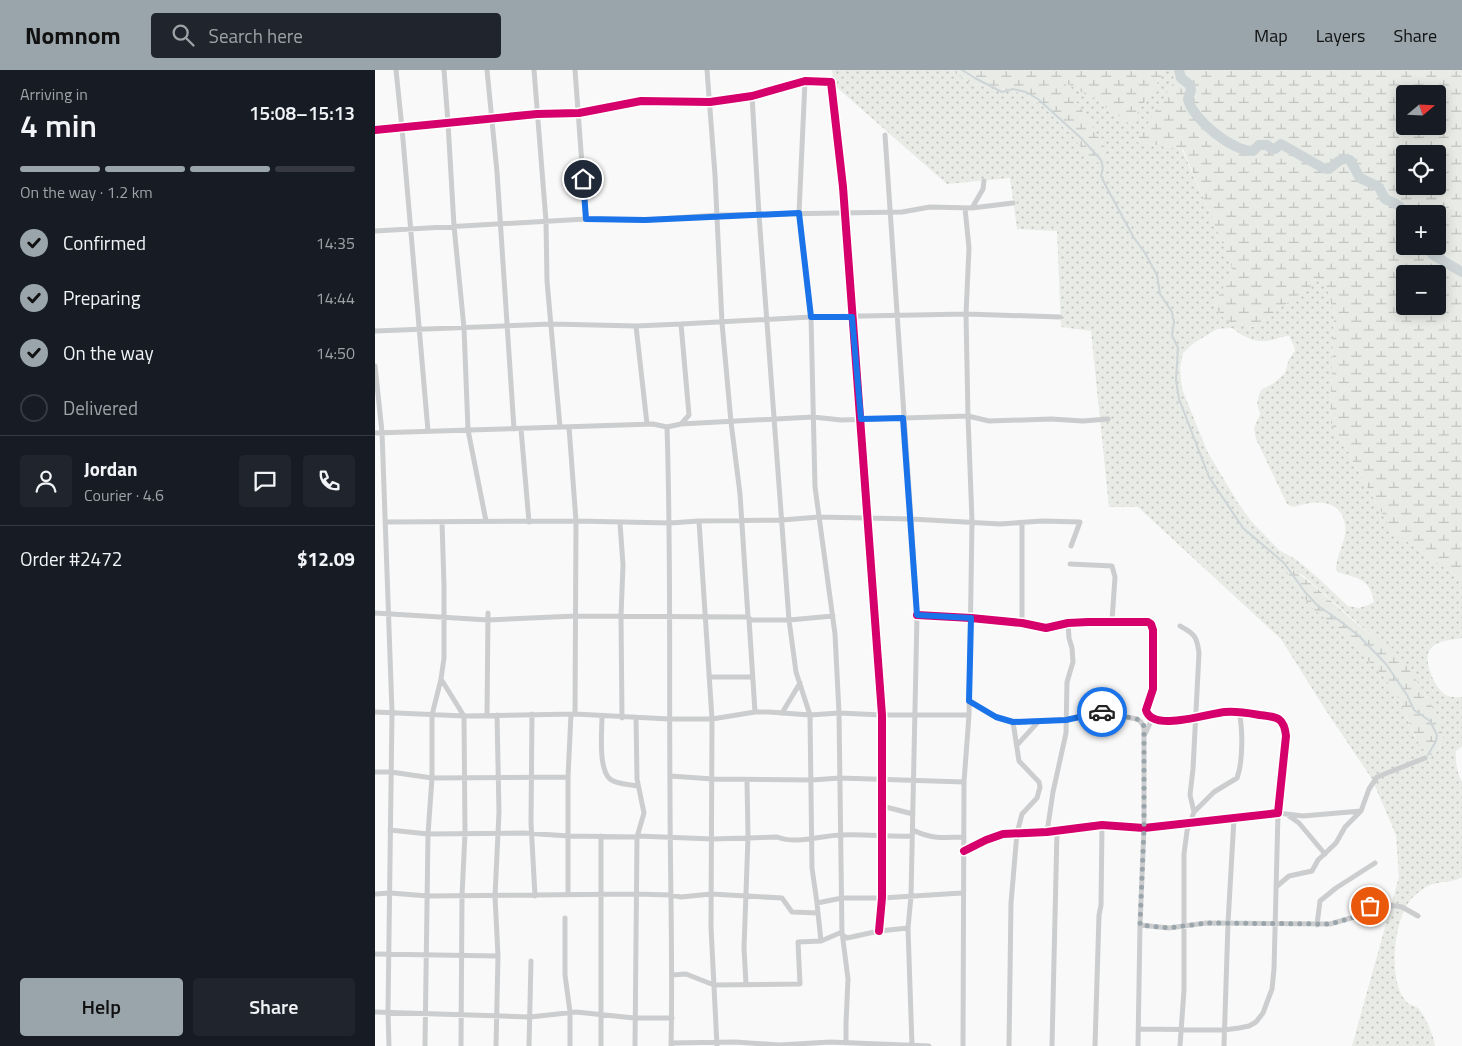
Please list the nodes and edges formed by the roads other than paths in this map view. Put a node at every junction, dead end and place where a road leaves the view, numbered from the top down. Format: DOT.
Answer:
graph roads {
  1 [pos="396,70"];
  2 [pos="443,70"];
  3 [pos="487,70"];
  4 [pos="534,70"];
  5 [pos="575,70"];
  6 [pos="707,70"];
  7 [pos="805,81"];
  8 [pos="752,96"];
  9 [pos="710,102"];
  10 [pos="579,113"];
  11 [pos="537,114"];
  12 [pos="493,119"];
  13 [pos="449,123"];
  14 [pos="402,128"];
  15 [pos="375,130"];
  16 [pos="885,135"];
  17 [pos="984,180"];
  18 [pos="1013,202"];
  19 [pos="965,208"];
  20 [pos="972,208"];
  21 [pos="891,212"];
  22 [pos="799,213"];
  23 [pos="845,214"];
  24 [pos="717,215"];
  25 [pos="759,215"];
  26 [pos="586,219"];
  27 [pos="546,221"];
  28 [pos="500,224"];
  29 [pos="454,226"];
  30 [pos="410,229"];
  31 [pos="375,231"];
  32 [pos="966,314"];
  33 [pos="897,316"];
  34 [pos="811,317"];
  35 [pos="852,317"];
  36 [pos="1060,317"];
  37 [pos="767,320"];
  38 [pos="722,323"];
  39 [pos="551,324"];
  40 [pos="681,324"];
  41 [pos="636,326"];
  42 [pos="508,327"];
  43 [pos="463,328"];
  44 [pos="418,329"];
  45 [pos="375,331"];
  46 [pos="375,366"];
  47 [pos="967,416"];
  48 [pos="813,417"];
  49 [pos="903,418"];
  50 [pos="861,419"];
  51 [pos="1108,419"];
  52 [pos="775,420"];
  53 [pos="731,422"];
  54 [pos="647,424"];
  55 [pos="681,424"];
  56 [pos="560,427"];
  57 [pos="569,427"];
  58 [pos="667,427"];
  59 [pos="514,429"];
  60 [pos="521,429"];
  61 [pos="468,430"];
  62 [pos="428,431"];
  63 [pos="382,432"];
  64 [pos="375,433"];
  65 [pos="819,517"];
  66 [pos="867,519"];
  67 [pos="911,519"];
  68 [pos="576,520"];
  69 [pos="782,520"];
  70 [pos="486,521"];
  71 [pos="699,521"];
  72 [pos="740,521"];
  73 [pos="972,521"];
  74 [pos="385,522"];
  75 [pos="441,522"];
  76 [pos="529,522"];
  77 [pos="620,523"];
  78 [pos="670,523"];
  79 [pos="1022,523"];
  80 [pos="1071,546"];
  81 [pos="1070,564"];
  82 [pos="375,613"];
  83 [pos="487,613"];
  84 [pos="705,615"];
  85 [pos="917,615"];
  86 [pos="576,616"];
  87 [pos="621,616"];
  88 [pos="833,616"];
  89 [pos="444,617"];
  90 [pos="670,617"];
  91 [pos="748,618"];
  92 [pos="971,618"];
  93 [pos="488,620"];
  94 [pos="789,620"];
  95 [pos="1112,621"];
  96 [pos="1022,623"];
  97 [pos="1069,623"];
  98 [pos="1180,626"];
  99 [pos="710,677"];
  100 [pos="752,677"];
  101 [pos="441,679"];
  102 [pos="800,683"];
  103 [pos="969,701"];
  104 [pos="375,712"];
  105 [pos="392,712"];
  106 [pos="755,712"];
  107 [pos="1239,712"];
  108 [pos="782,713"];
  109 [pos="839,713"];
  110 [pos="432,714"];
  111 [pos="532,714"];
  112 [pos="573,714"];
  113 [pos="1147,714"];
  114 [pos="487,715"];
  115 [pos="497,715"];
  116 [pos="811,715"];
  117 [pos="915,715"];
  118 [pos="969,715"];
  119 [pos="464,716"];
  120 [pos="602,716"];
  121 [pos="882,716"];
  122 [pos="636,717"];
  123 [pos="622,718"];
  124 [pos="1196,718"];
  125 [pos="669,719"];
  126 [pos="712,719"];
  127 [pos="1137,719"];
  128 [pos="1152,719"];
  129 [pos="1066,720"];
  130 [pos="1013,722"];
  131 [pos="1038,722"];
  132 [pos="1145,734"];
  133 [pos="1017,745"];
  134 [pos="1425,758"];
  135 [pos="375,772"];
  136 [pos="391,772"];
  137 [pos="568,776"];
  138 [pos="670,776"];
  139 [pos="533,777"];
  140 [pos="432,778"];
  141 [pos="465,778"];
  142 [pos="498,778"];
  143 [pos="839,778"];
  144 [pos="713,779"];
  145 [pos="747,780"];
  146 [pos="812,780"];
  147 [pos="882,780"];
  148 [pos="913,780"];
  149 [pos="964,782"];
  150 [pos="638,786"];
  151 [pos="882,806"];
  152 [pos="1194,812"];
  153 [pos="1360,812"];
  154 [pos="1278,813"];
  155 [pos="913,814"];
  156 [pos="1288,815"];
  157 [pos="1234,818"];
  158 [pos="1190,822"];
  159 [pos="1102,825"];
  160 [pos="1144,828"];
  161 [pos="390,830"];
  162 [pos="913,830"];
  163 [pos="1057,831"];
  164 [pos="498,832"];
  165 [pos="1047,832"];
  166 [pos="465,833"];
  167 [pos="1017,833"];
  168 [pos="428,834"];
  169 [pos="532,834"];
  170 [pos="841,835"];
  171 [pos="569,836"];
  172 [pos="601,836"];
  173 [pos="912,836"];
  174 [pos="637,837"];
  175 [pos="749,837"];
  176 [pos="882,837"];
  177 [pos="964,837"];
  178 [pos="670,838"];
  179 [pos="812,838"];
  180 [pos="712,839"];
  181 [pos="964,851"];
  182 [pos="1325,854"];
  183 [pos="1375,863"];
  184 [pos="1276,887"];
  185 [pos="390,893"];
  186 [pos="962,893"];
  187 [pos="375,894"];
  188 [pos="637,894"];
  189 [pos="711,894"];
  190 [pos="568,895"];
  191 [pos="602,895"];
  192 [pos="670,895"];
  193 [pos="428,896"];
  194 [pos="462,896"];
  195 [pos="495,896"];
  196 [pos="535,896"];
  197 [pos="746,896"];
  198 [pos="911,896"];
  199 [pos="842,898"];
  200 [pos="882,898"];
  201 [pos="817,903"];
  202 [pos="818,914"];
  203 [pos="1418,916"];
  204 [pos="565,918"];
  205 [pos="1228,923"];
  206 [pos="1275,924"];
  207 [pos="1140,925"];
  208 [pos="1317,925"];
  209 [pos="1185,926"];
  210 [pos="908,928"];
  211 [pos="879,930"];
  212 [pos="842,932"];
  213 [pos="821,941"];
  214 [pos="375,954"];
  215 [pos="390,954"];
  216 [pos="427,955"];
  217 [pos="461,955"];
  218 [pos="498,956"];
  219 [pos="531,960"];
  220 [pos="673,976"];
  221 [pos="746,984"];
  222 [pos="714,985"];
  223 [pos="375,1012"];
  224 [pos="388,1012"];
  225 [pos="570,1012"];
  226 [pos="427,1014"];
  227 [pos="462,1015"];
  228 [pos="601,1015"];
  229 [pos="497,1016"];
  230 [pos="530,1017"];
  231 [pos="634,1018"];
  232 [pos="672,1018"];
  233 [pos="1139,1029"];
  234 [pos="1180,1030"];
  235 [pos="1224,1030"];
  236 [pos="847,1043"];
  237 [pos="671,1045"];
  238 [pos="717,1045"];
  239 [pos="780,1045"];
  240 [pos="912,1045"];
  241 [pos="389,1046"];
  242 [pos="425,1046"];
  243 [pos="461,1046"];
  244 [pos="496,1046"];
  245 [pos="529,1046"];
  246 [pos="570,1046"];
  247 [pos="601,1046"];
  248 [pos="635,1046"];
  249 [pos="929,1046"];
  250 [pos="963,1046"];
  251 [pos="1009,1046"];
  252 [pos="1052,1046"];
  253 [pos="1095,1046"];
  254 [pos="1138,1046"];
  255 [pos="1180,1046"];
  256 [pos="1224,1046"];
  1 -- 14 [label="street"];
  2 -- 13 [label="street"];
  3 -- 12 [label="street"];
  4 -- 11 [label="street"];
  5 -- 10 [label="street"];
  6 -- 9 [label="street"];
  7 -- 8 [label="street"];
  7 -- 22 [label="street"];
  7 -- 23 [label="street"];
  8 -- 9 [label="street"];
  8 -- 25 [label="street"];
  9 -- 10 [label="street"];
  9 -- 24 [label="street"];
  10 -- 11 [label="street"];
  10 -- 26 [label="street"];
  11 -- 12 [label="street"];
  11 -- 27 [label="street"];
  12 -- 13 [label="street"];
  12 -- 28 [label="street"];
  13 -- 14 [label="street"];
  13 -- 29 [label="street"];
  14 -- 15 [label="street"];
  14 -- 30 [label="street"];
  16 -- 21 [label="street"];
  17 -- 20 [label="street"];
  18 -- 20 [label="street"];
  19 -- 20 [label="street"];
  19 -- 21 [label="street"];
  19 -- 32 [label="street"];
  21 -- 23 [label="street"];
  21 -- 33 [label="street"];
  22 -- 23 [label="street"];
  22 -- 25 [label="street"];
  22 -- 34 [label="street"];
  23 -- 35 [label="street"];
  24 -- 25 [label="street"];
  24 -- 26 [label="street"];
  24 -- 38 [label="street"];
  25 -- 37 [label="street"];
  26 -- 27 [label="street"];
  27 -- 28 [label="street"];
  27 -- 39 [label="street"];
  28 -- 29 [label="street"];
  28 -- 42 [label="street"];
  29 -- 30 [label="street"];
  29 -- 43 [label="street"];
  30 -- 31 [label="street"];
  30 -- 44 [label="street"];
  32 -- 33 [label="street"];
  32 -- 36 [label="street"];
  32 -- 47 [label="street"];
  33 -- 35 [label="street"];
  33 -- 49 [label="street"];
  34 -- 35 [label="street"];
  34 -- 37 [label="street"];
  34 -- 48 [label="street"];
  35 -- 50 [label="street"];
  37 -- 38 [label="street"];
  37 -- 52 [label="street"];
  38 -- 40 [label="street"];
  38 -- 53 [label="street"];
  39 -- 41 [label="street"];
  39 -- 42 [label="street"];
  39 -- 56 [label="street"];
  40 -- 41 [label="street"];
  40 -- 55 [label="street"];
  41 -- 54 [label="street"];
  42 -- 43 [label="street"];
  42 -- 59 [label="street"];
  43 -- 44 [label="street"];
  43 -- 61 [label="street"];
  44 -- 45 [label="street"];
  44 -- 62 [label="street"];
  46 -- 63 [label="street"];
  47 -- 49 [label="street"];
  47 -- 51 [label="street"];
  47 -- 73 [label="street"];
  48 -- 50 [label="street"];
  48 -- 52 [label="street"];
  48 -- 65 [label="street"];
  49 -- 50 [label="street"];
  49 -- 67 [label="street"];
  50 -- 66 [label="street"];
  52 -- 53 [label="street"];
  52 -- 69 [label="street"];
  53 -- 55 [label="street"];
  53 -- 72 [label="street"];
  54 -- 57 [label="street"];
  54 -- 58 [label="street"];
  55 -- 58 [label="street"];
  56 -- 57 [label="street"];
  56 -- 60 [label="street"];
  57 -- 68 [label="street"];
  58 -- 78 [label="street"];
  59 -- 60 [label="street"];
  59 -- 61 [label="street"];
  60 -- 76 [label="street"];
  61 -- 62 [label="street"];
  61 -- 70 [label="street"];
  62 -- 63 [label="street"];
  63 -- 64 [label="street"];
  63 -- 74 [label="street"];
  65 -- 66 [label="street"];
  65 -- 69 [label="street"];
  65 -- 88 [label="street"];
  66 -- 67 [label="street"];
  66 -- 121 [label="street"];
  67 -- 73 [label="street"];
  67 -- 85 [label="street"];
  68 -- 76 [label="street"];
  68 -- 77 [label="street"];
  68 -- 86 [label="street"];
  69 -- 72 [label="street"];
  69 -- 94 [label="street"];
  70 -- 75 [label="street"];
  70 -- 76 [label="street"];
  71 -- 72 [label="street"];
  71 -- 78 [label="street"];
  71 -- 84 [label="street"];
  72 -- 91 [label="street"];
  73 -- 79 [label="street"];
  73 -- 92 [label="street"];
  74 -- 75 [label="street"];
  74 -- 105 [label="street"];
  75 -- 89 [label="street"];
  77 -- 78 [label="street"];
  77 -- 87 [label="street"];
  78 -- 90 [label="street"];
  79 -- 80 [label="street"];
  79 -- 96 [label="street"];
  81 -- 95 [label="street"];
  82 -- 89 [label="street"];
  83 -- 93 [label="street"];
  84 -- 90 [label="street"];
  84 -- 91 [label="street"];
  84 -- 99 [label="street"];
  85 -- 92 [label="street"];
  85 -- 117 [label="street"];
  86 -- 87 [label="street"];
  86 -- 93 [label="street"];
  86 -- 112 [label="street"];
  87 -- 90 [label="street"];
  87 -- 123 [label="street"];
  88 -- 94 [label="street"];
  88 -- 109 [label="street"];
  89 -- 93 [label="street"];
  89 -- 101 [label="street"];
  90 -- 125 [label="street"];
  91 -- 94 [label="street"];
  91 -- 100 [label="street"];
  92 -- 96 [label="street"];
  92 -- 103 [label="street"];
  93 -- 114 [label="street"];
  94 -- 102 [label="street"];
  95 -- 97 [label="street"];
  95 -- 113 [label="street"];
  96 -- 97 [label="street"];
  97 -- 129 [label="street"];
  98 -- 124 [label="street"];
  99 -- 100 [label="street"];
  99 -- 126 [label="street"];
  100 -- 106 [label="street"];
  101 -- 110 [label="street"];
  101 -- 119 [label="street"];
  102 -- 108 [label="street"];
  102 -- 116 [label="street"];
  103 -- 118 [label="street"];
  103 -- 130 [label="street"];
  104 -- 105 [label="street"];
  105 -- 110 [label="street"];
  105 -- 136 [label="street"];
  106 -- 108 [label="street"];
  106 -- 126 [label="street"];
  107 -- 124 [label="street"];
  107 -- 152 [label="street"];
  107 -- 154 [label="street"];
  108 -- 116 [label="street"];
  109 -- 116 [label="street"];
  109 -- 121 [label="street"];
  109 -- 143 [label="street"];
  110 -- 119 [label="street"];
  110 -- 140 [label="street"];
  111 -- 112 [label="street"];
  111 -- 115 [label="street"];
  111 -- 139 [label="street"];
  112 -- 120 [label="street"];
  112 -- 137 [label="street"];
  113 -- 127 [label="street"];
  113 -- 128 [label="street"];
  114 -- 115 [label="street"];
  114 -- 119 [label="street"];
  115 -- 142 [label="street"];
  116 -- 146 [label="street"];
  117 -- 118 [label="street"];
  117 -- 121 [label="street"];
  117 -- 148 [label="street"];
  118 -- 149 [label="street"];
  119 -- 141 [label="street"];
  120 -- 123 [label="street"];
  120 -- 150 [label="street"];
  121 -- 147 [label="street"];
  122 -- 123 [label="street"];
  122 -- 125 [label="street"];
  122 -- 150 [label="street"];
  124 -- 128 [label="street"];
  124 -- 152 [label="street"];
  125 -- 126 [label="street"];
  125 -- 138 [label="street"];
  126 -- 144 [label="street"];
  127 -- 129 [label="street"];
  127 -- 132 [label="street"];
  128 -- 132 [label="street"];
  129 -- 131 [label="street"];
  129 -- 165 [label="street"];
  130 -- 131 [label="street"];
  130 -- 133 [label="street"];
  131 -- 133 [label="street"];
  132 -- 160 [label="street"];
  133 -- 167 [label="street"];
  134 -- 153 [label="street"];
  135 -- 136 [label="street"];
  136 -- 140 [label="street"];
  136 -- 161 [label="street"];
  137 -- 139 [label="street"];
  137 -- 171 [label="street"];
  138 -- 144 [label="street"];
  138 -- 178 [label="street"];
  139 -- 142 [label="street"];
  139 -- 169 [label="street"];
  140 -- 141 [label="street"];
  140 -- 168 [label="street"];
  141 -- 142 [label="street"];
  141 -- 166 [label="street"];
  142 -- 164 [label="street"];
  143 -- 146 [label="street"];
  143 -- 147 [label="street"];
  143 -- 170 [label="street"];
  144 -- 145 [label="street"];
  144 -- 180 [label="street"];
  145 -- 146 [label="street"];
  145 -- 175 [label="street"];
  146 -- 179 [label="street"];
  147 -- 148 [label="street"];
  147 -- 151 [label="street"];
  148 -- 149 [label="street"];
  148 -- 155 [label="street"];
  149 -- 177 [label="street"];
  150 -- 174 [label="street"];
  151 -- 155 [label="street"];
  151 -- 176 [label="street"];
  152 -- 158 [label="street"];
  153 -- 156 [label="street"];
  153 -- 182 [label="street"];
  154 -- 156 [label="street"];
  154 -- 157 [label="street"];
  154 -- 184 [label="street"];
  155 -- 162 [label="street"];
  156 -- 182 [label="street"];
  157 -- 158 [label="street"];
  157 -- 205 [label="street"];
  158 -- 160 [label="street"];
  158 -- 209 [label="street"];
  159 -- 160 [label="street"];
  159 -- 163 [label="street"];
  159 -- 253 [label="street"];
  160 -- 207 [label="street"];
  161 -- 168 [label="street"];
  161 -- 185 [label="street"];
  162 -- 173 [label="street"];
  162 -- 177 [label="street"];
  163 -- 165 [label="street"];
  163 -- 252 [label="street"];
  164 -- 166 [label="street"];
  164 -- 169 [label="street"];
  164 -- 195 [label="street"];
  165 -- 167 [label="street"];
  166 -- 168 [label="street"];
  166 -- 194 [label="street"];
  167 -- 181 [label="street"];
  167 -- 251 [label="street"];
  168 -- 193 [label="street"];
  169 -- 171 [label="street"];
  169 -- 196 [label="street"];
  170 -- 176 [label="street"];
  170 -- 179 [label="street"];
  170 -- 199 [label="street"];
  171 -- 172 [label="street"];
  171 -- 190 [label="street"];
  172 -- 174 [label="street"];
  172 -- 191 [label="street"];
  173 -- 176 [label="street"];
  173 -- 198 [label="street"];
  174 -- 178 [label="street"];
  174 -- 188 [label="street"];
  175 -- 179 [label="street"];
  175 -- 180 [label="street"];
  175 -- 197 [label="street"];
  176 -- 200 [label="street"];
  177 -- 181 [label="street"];
  178 -- 180 [label="street"];
  178 -- 192 [label="street"];
  179 -- 201 [label="street"];
  180 -- 189 [label="street"];
  181 -- 186 [label="street"];
  182 -- 184 [label="street"];
  183 -- 208 [label="street"];
  184 -- 206 [label="street"];
  185 -- 187 [label="street"];
  185 -- 193 [label="street"];
  185 -- 215 [label="street"];
  186 -- 198 [label="street"];
  186 -- 250 [label="street"];
  188 -- 191 [label="street"];
  188 -- 192 [label="street"];
  188 -- 231 [label="street"];
  189 -- 192 [label="street"];
  189 -- 197 [label="street"];
  189 -- 222 [label="street"];
  190 -- 191 [label="street"];
  190 -- 196 [label="street"];
  191 -- 228 [label="street"];
  192 -- 220 [label="street"];
  193 -- 194 [label="street"];
  193 -- 216 [label="street"];
  194 -- 195 [label="street"];
  194 -- 217 [label="street"];
  195 -- 196 [label="street"];
  195 -- 218 [label="street"];
  197 -- 202 [label="street"];
  197 -- 221 [label="street"];
  198 -- 200 [label="street"];
  198 -- 210 [label="street"];
  199 -- 200 [label="street"];
  199 -- 201 [label="street"];
  199 -- 212 [label="street"];
  200 -- 211 [label="street"];
  201 -- 202 [label="street"];
  202 -- 213 [label="street"];
  203 -- 208 [label="street"];
  204 -- 225 [label="street"];
  205 -- 206 [label="street"];
  205 -- 209 [label="street"];
  205 -- 235 [label="street"];
  206 -- 208 [label="street"];
  206 -- 235 [label="street"];
  207 -- 209 [label="street"];
  207 -- 233 [label="street"];
  209 -- 234 [label="street"];
  210 -- 211 [label="street"];
  210 -- 240 [label="street"];
  211 -- 212 [label="street"];
  212 -- 213 [label="street"];
  212 -- 236 [label="street"];
  213 -- 221 [label="street"];
  214 -- 215 [label="street"];
  215 -- 216 [label="street"];
  215 -- 224 [label="street"];
  216 -- 217 [label="street"];
  216 -- 226 [label="street"];
  217 -- 218 [label="street"];
  217 -- 227 [label="street"];
  218 -- 229 [label="street"];
  219 -- 230 [label="street"];
  220 -- 222 [label="street"];
  220 -- 232 [label="street"];
  221 -- 222 [label="street"];
  222 -- 238 [label="street"];
  223 -- 224 [label="street"];
  224 -- 226 [label="street"];
  224 -- 241 [label="street"];
  225 -- 228 [label="street"];
  225 -- 230 [label="street"];
  225 -- 246 [label="street"];
  226 -- 227 [label="street"];
  226 -- 242 [label="street"];
  227 -- 229 [label="street"];
  227 -- 243 [label="street"];
  228 -- 231 [label="street"];
  228 -- 247 [label="street"];
  229 -- 230 [label="street"];
  229 -- 244 [label="street"];
  230 -- 245 [label="street"];
  231 -- 232 [label="street"];
  231 -- 248 [label="street"];
  232 -- 237 [label="street"];
  233 -- 234 [label="street"];
  233 -- 254 [label="street"];
  234 -- 235 [label="street"];
  234 -- 255 [label="street"];
  235 -- 256 [label="street"];
  236 -- 239 [label="street"];
  236 -- 240 [label="street"];
  237 -- 238 [label="street"];
  238 -- 239 [label="street"];
  240 -- 249 [label="street"];
}
